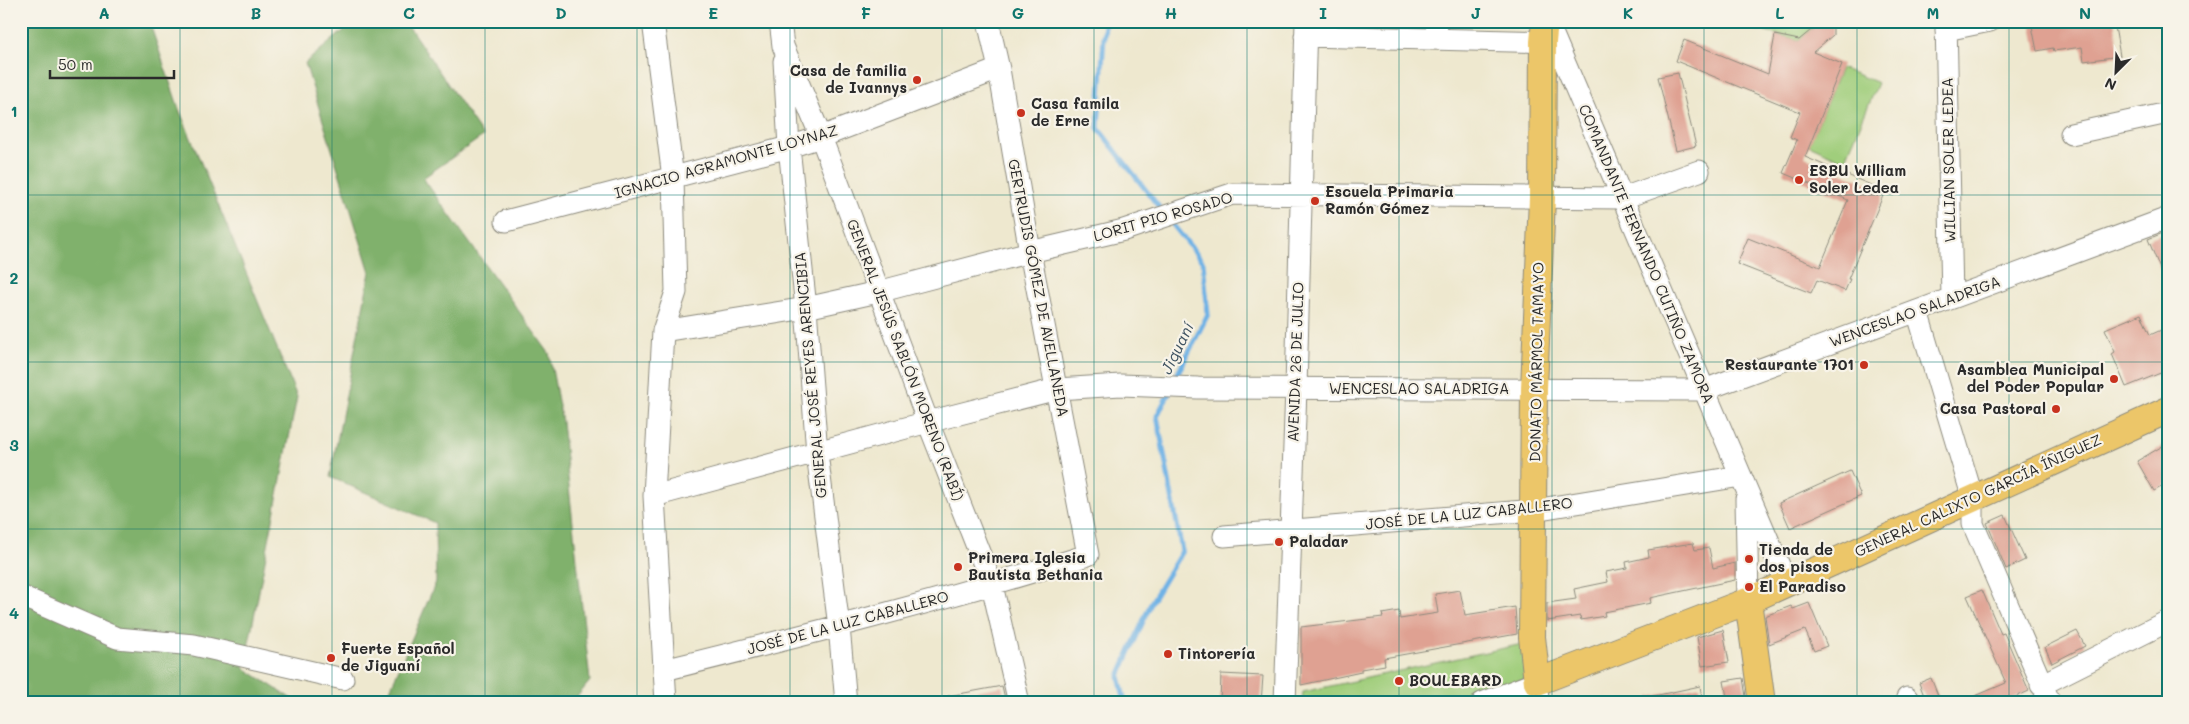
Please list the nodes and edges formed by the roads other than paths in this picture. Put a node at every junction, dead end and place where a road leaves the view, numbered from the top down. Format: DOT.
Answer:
graph roads {
  1 [pos="653,21"];
  2 [pos="780,21"];
  3 [pos="988,21"];
  4 [pos="1990,21"];
  5 [pos="1946,26"];
  6 [pos="1305,28"];
  7 [pos="1436,30"];
  8 [pos="1548,32"];
  9 [pos="783,46"];
  10 [pos="999,69"];
  11 [pos="2168,113"];
  12 [pos="2071,134"];
  13 [pos="821,137"];
  14 [pos="789,147"];
  15 [pos="1699,171"];
  16 [pos="673,178"];
  17 [pos="1301,195"];
  18 [pos="1542,198"];
  19 [pos="1623,198"];
  20 [pos="2168,218"];
  21 [pos="506,222"];
  22 [pos="1030,252"];
  23 [pos="878,292"];
  24 [pos="1952,298"];
  25 [pos="806,308"];
  26 [pos="1917,311"];
  27 [pos="663,331"];
  28 [pos="1296,388"];
  29 [pos="1057,389"];
  30 [pos="1534,389"];
  31 [pos="1704,390"];
  32 [pos="2168,410"];
  33 [pos="928,422"];
  34 [pos="817,453"];
  35 [pos="1743,481"];
  36 [pos="654,496"];
  37 [pos="1973,499"];
  38 [pos="1534,510"];
  39 [pos="1290,531"];
  40 [pos="1224,536"];
  41 [pos="1088,555"];
  42 [pos="1787,584"];
  43 [pos="992,585"];
  44 [pos="21,596"];
  45 [pos="1748,601"];
  46 [pos="2168,621"];
  47 [pos="839,627"];
  48 [pos="664,670"];
  49 [pos="343,679"];
  50 [pos="1537,693"];
  51 [pos="2046,698"];
  52 [pos="666,703"];
  53 [pos="846,703"];
  54 [pos="1019,703"];
  55 [pos="1285,703"];
  56 [pos="1482,703"];
  57 [pos="1762,703"];
  1 -- 16 [label="street"];
  2 -- 9 [label="street, GENERAL JESÚS SABLÓN MORENO (RABÍ)"];
  3 -- 10 [label="street, GERTRUDIS GÓMEZ DE AVELLANEDA"];
  4 -- 5 [label="street"];
  5 -- 24 [label="street, WILLIAN SOLER LEDEA"];
  6 -- 7 [label="street"];
  6 -- 17 [label="street, AVENIDA 26 DE JULIO"];
  7 -- 8 [label="street"];
  8 -- 18 [label="main road, DONATO MÁRMOL TAMAYO"];
  8 -- 19 [label="street, COMANDANTE FERNANDO CUTIÑO ZAMORA"];
  9 -- 13 [label="street, GENERAL JESÚS SABLÓN MORENO (RABÍ)"];
  9 -- 14 [label="street, GENERAL JOSÉ REYES ARENCIBIA"];
  10 -- 13 [label="street, IGNACIO AGRAMONTE LOYNAZ"];
  10 -- 22 [label="street, GERTRUDIS GÓMEZ DE AVELLANEDA"];
  11 -- 12 [label="street"];
  13 -- 14 [label="street, IGNACIO AGRAMONTE LOYNAZ"];
  13 -- 23 [label="street, GENERAL JESÚS SABLÓN MORENO (RABÍ)"];
  14 -- 16 [label="street, IGNACIO AGRAMONTE LOYNAZ"];
  14 -- 25 [label="street, GENERAL JOSÉ REYES ARENCIBIA"];
  15 -- 19 [label="street, LORIT PIO ROSADO"];
  16 -- 21 [label="street, IGNACIO AGRAMONTE LOYNAZ"];
  16 -- 27 [label="street"];
  17 -- 18 [label="street, LORIT PIO ROSADO"];
  17 -- 22 [label="street, LORIT PIO ROSADO"];
  17 -- 28 [label="street, AVENIDA 26 DE JULIO"];
  18 -- 19 [label="street, LORIT PIO ROSADO"];
  18 -- 30 [label="main road, DONATO MÁRMOL TAMAYO"];
  19 -- 31 [label="street, COMANDANTE FERNANDO CUTIÑO ZAMORA"];
  20 -- 24 [label="street, WENCESLAO SALADRIGA"];
  22 -- 23 [label="street, LORIT PIO ROSADO"];
  22 -- 29 [label="street, GERTRUDIS GÓMEZ DE AVELLANEDA"];
  23 -- 25 [label="street, LORIT PIO ROSADO"];
  23 -- 33 [label="street, GENERAL JESÚS SABLÓN MORENO (RABÍ)"];
  24 -- 26 [label="street, WENCESLAO SALADRIGA"];
  25 -- 27 [label="street, LORIT PIO ROSADO"];
  25 -- 34 [label="street, GENERAL JOSÉ REYES ARENCIBIA"];
  26 -- 31 [label="street, WENCESLAO SALADRIGA"];
  26 -- 37 [label="street"];
  27 -- 36 [label="street"];
  28 -- 29 [label="street, WENCESLAO SALADRIGA"];
  28 -- 30 [label="street, WENCESLAO SALADRIGA"];
  28 -- 39 [label="street, AVENIDA 26 DE JULIO"];
  29 -- 33 [label="street, WENCESLAO SALADRIGA"];
  29 -- 41 [label="street, GERTRUDIS GÓMEZ DE AVELLANEDA"];
  30 -- 31 [label="street, WENCESLAO SALADRIGA"];
  30 -- 38 [label="main road, DONATO MÁRMOL TAMAYO"];
  31 -- 35 [label="street, COMANDANTE FERNANDO CUTIÑO ZAMORA"];
  32 -- 37 [label="main road, GENERAL CALIXTO GARCÍA ÍÑIGUEZ"];
  33 -- 34 [label="street, WENCESLAO SALADRIGA"];
  33 -- 43 [label="street, GENERAL JESÚS SABLÓN MORENO (RABÍ)"];
  34 -- 36 [label="street, WENCESLAO SALADRIGA"];
  34 -- 47 [label="street, GENERAL JOSÉ REYES ARENCIBIA"];
  35 -- 38 [label="street, JOSÉ DE LA LUZ CABALLERO"];
  35 -- 42 [label="street, COMANDANTE FERNANDO CUTIÑO ZAMORA"];
  35 -- 45 [label="street, COMANDANTE FERNANDO CUTIÑO ZAMORA"];
  36 -- 48 [label="street"];
  37 -- 42 [label="main road, GENERAL CALIXTO GARCÍA ÍÑIGUEZ"];
  37 -- 51 [label="street"];
  38 -- 39 [label="street, JOSÉ DE LA LUZ CABALLERO"];
  38 -- 50 [label="main road, DONATO MÁRMOL TAMAYO"];
  39 -- 40 [label="street, JOSÉ DE LA LUZ CABALLERO"];
  39 -- 55 [label="street, AVENIDA 26 DE JULIO"];
  41 -- 43 [label="street, JOSÉ DE LA LUZ CABALLERO"];
  42 -- 45 [label="main road, GENERAL CALIXTO GARCÍA ÍÑIGUEZ"];
  43 -- 47 [label="street, JOSÉ DE LA LUZ CABALLERO"];
  43 -- 54 [label="street, GENERAL JESÚS SABLÓN MORENO (RABÍ)"];
  44 -- 49 [label="street"];
  45 -- 50 [label="main road, GENERAL CALIXTO GARCÍA ÍÑIGUEZ"];
  45 -- 57 [label="main road, COMANDANTE FERNANDO CUTIÑO ZAMORA"];
  46 -- 51 [label="street"];
  47 -- 48 [label="street, JOSÉ DE LA LUZ CABALLERO"];
  47 -- 53 [label="street, GENERAL JOSÉ REYES ARENCIBIA"];
  48 -- 52 [label="street"];
  50 -- 56 [label="street, GENERAL CALIXTO GARCÍA ÍÑIGUEZ"];
}
